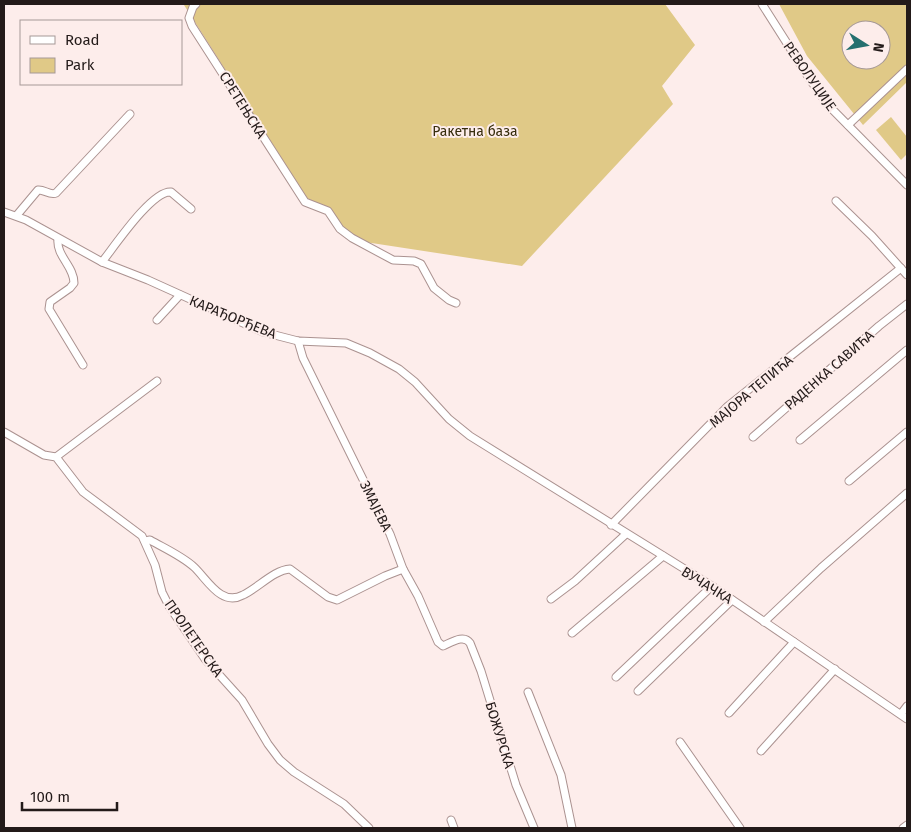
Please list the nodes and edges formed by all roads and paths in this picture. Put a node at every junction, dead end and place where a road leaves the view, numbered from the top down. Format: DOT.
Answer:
graph roads {
  1 [pos="196,4"];
  2 [pos="762,4"];
  3 [pos="907,69"];
  4 [pos="130,114"];
  5 [pos="848,125"];
  6 [pos="907,185"];
  7 [pos="836,201"];
  8 [pos="191,209"];
  9 [pos="4,212"];
  10 [pos="17,215"];
  11 [pos="58,239"];
  12 [pos="102,262"];
  13 [pos="901,268"];
  14 [pos="907,275"];
  15 [pos="180,295"];
  16 [pos="456,303"];
  17 [pos="907,304"];
  18 [pos="157,320"];
  19 [pos="298,340"];
  20 [pos="907,350"];
  21 [pos="83,365"];
  22 [pos="157,381"];
  23 [pos="4,432"];
  24 [pos="907,432"];
  25 [pos="753,437"];
  26 [pos="800,440"];
  27 [pos="503,457"];
  28 [pos="56,458"];
  29 [pos="849,481"];
  30 [pos="907,493"];
  31 [pos="611,524"];
  32 [pos="626,534"];
  33 [pos="145,541"];
  34 [pos="663,556"];
  35 [pos="403,569"];
  36 [pos="712,586"];
  37 [pos="551,599"];
  38 [pos="732,600"];
  39 [pos="764,622"];
  40 [pos="572,633"];
  41 [pos="468,640"];
  42 [pos="794,642"];
  43 [pos="835,669"];
  44 [pos="616,677"];
  45 [pos="638,691"];
  46 [pos="528,692"];
  47 [pos="907,706"];
  48 [pos="729,713"];
  49 [pos="904,716"];
  50 [pos="680,742"];
  51 [pos="761,751"];
  52 [pos="451,820"];
  53 [pos="907,825"];
  54 [pos="369,828"];
  55 [pos="454,828"];
  56 [pos="534,828"];
  57 [pos="572,828"];
  58 [pos="740,828"];
  59 [pos="904,828"];
  1 -- 16 [label="street, СРЕТЕЊСКА"];
  2 -- 5 [label="street, РЕВОЛУЦИЈЕ"];
  3 -- 5 [label="street"];
  4 -- 10 [label="street"];
  5 -- 6 [label="street, РЕВОЛУЦИЈЕ"];
  7 -- 13 [label="street"];
  8 -- 12 [label="street"];
  9 -- 10 [label="street, КАРАЂОРЂЕВА"];
  10 -- 11 [label="street, КАРАЂОРЂЕВА"];
  11 -- 12 [label="street, КАРАЂОРЂЕВА"];
  11 -- 21 [label="street"];
  12 -- 15 [label="street, КАРАЂОРЂЕВА"];
  13 -- 14 [label="street"];
  13 -- 31 [label="street, МАЈОРА ТЕПИЋА"];
  15 -- 18 [label="street"];
  15 -- 19 [label="street, КАРАЂОРЂЕВА"];
  17 -- 25 [label="street, РАДЕНКА САВИЋА"];
  19 -- 27 [label="street, КАРАЂОРЂЕВА"];
  19 -- 35 [label="street, ЗМАЈЕВА"];
  20 -- 26 [label="street"];
  22 -- 28 [label="street"];
  23 -- 28 [label="street, ПРОЛЕТЕРСКА"];
  24 -- 29 [label="street"];
  27 -- 31 [label="street, ВУЧАЧКА"];
  28 -- 33 [label="street, ПРОЛЕТЕРСКА"];
  30 -- 39 [label="street"];
  31 -- 32 [label="street, ВУЧАЧКА"];
  32 -- 34 [label="street, ВУЧАЧКА"];
  32 -- 37 [label="street"];
  33 -- 35 [label="street"];
  33 -- 54 [label="street, ПРОЛЕТЕРСКА"];
  34 -- 36 [label="street, ВУЧАЧКА"];
  34 -- 40 [label="street"];
  35 -- 41 [label="street, ЗМАЈЕВА"];
  36 -- 38 [label="street, ВУЧАЧКА"];
  36 -- 44 [label="street"];
  38 -- 39 [label="street, ВУЧАЧКА"];
  38 -- 45 [label="street"];
  39 -- 42 [label="street, ВУЧАЧКА"];
  41 -- 56 [label="street, БОЖУРСКА"];
  42 -- 43 [label="street, ВУЧАЧКА"];
  42 -- 48 [label="street"];
  43 -- 49 [label="street, ВУЧАЧКА"];
  43 -- 51 [label="street"];
  46 -- 57 [label="street"];
  47 -- 49 [label="street"];
  50 -- 58 [label="street"];
  52 -- 55 [label="street"];
  53 -- 59 [label="street"];
}
